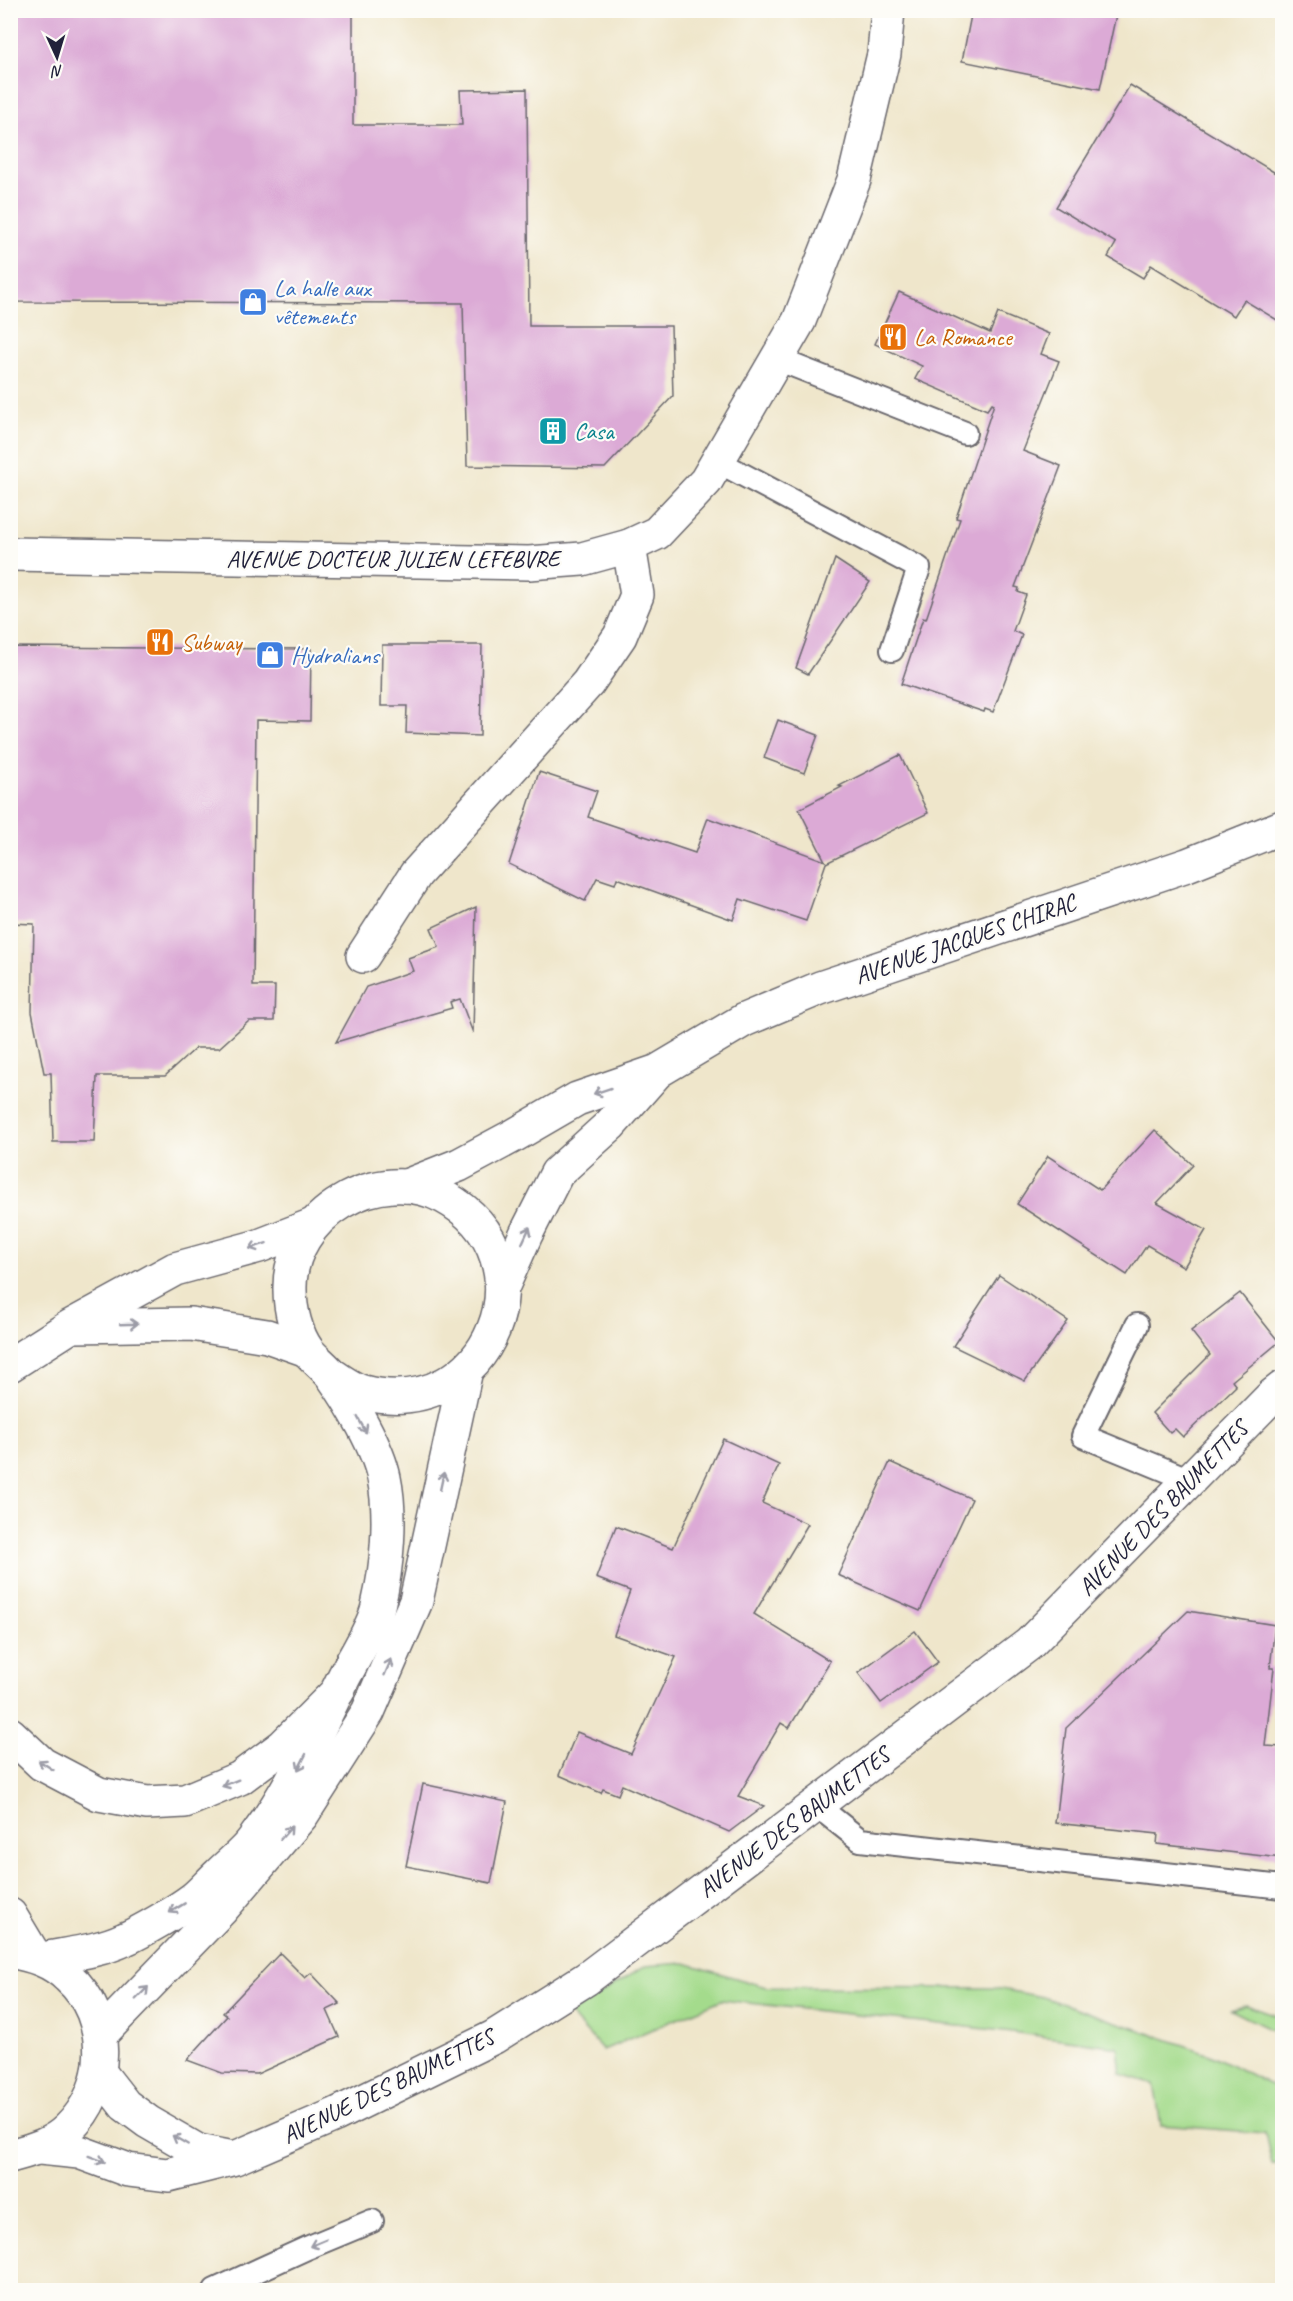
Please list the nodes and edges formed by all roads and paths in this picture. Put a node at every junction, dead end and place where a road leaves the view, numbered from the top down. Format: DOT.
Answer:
graph roads {
  1 [pos="888,10"];
  2 [pos="777,359"];
  3 [pos="965,433"];
  4 [pos="717,461"];
  5 [pos="629,546"];
  6 [pos="10,554"];
  7 [pos="891,650"];
  8 [pos="1282,827"];
  9 [pos="363,956"];
  10 [pos="658,1071"];
  11 [pos="406,1186"];
  12 [pos="313,1225"];
  13 [pos="502,1288"];
  14 [pos="1137,1325"];
  15 [pos="71,1326"];
  16 [pos="308,1350"];
  17 [pos="11,1365"];
  18 [pos="466,1370"];
  19 [pos="332,1375"];
  20 [pos="1282,1388"];
  21 [pos="1190,1479"];
  22 [pos="338,1691"];
  23 [pos="10,1734"];
  24 [pos="816,1805"];
  25 [pos="1282,1887"];
  26 [pos="10,1915"];
  27 [pos="29,1955"];
  28 [pos="100,2034"];
  29 [pos="100,2073"];
  30 [pos="25,2152"];
  31 [pos="235,2158"];
  32 [pos="372,2221"];
  33 [pos="215,2290"];
  1 -- 2 [label="main road, AVENUE DOCTEUR JULIEN LEFEBVRE"];
  2 -- 3 [label="lane"];
  2 -- 4 [label="main road, AVENUE DOCTEUR JULIEN LEFEBVRE"];
  4 -- 5 [label="main road, AVENUE DOCTEUR JULIEN LEFEBVRE"];
  4 -- 7 [label="lane"];
  5 -- 6 [label="main road, AVENUE DOCTEUR JULIEN LEFEBVRE"];
  5 -- 9 [label="main road"];
  8 -- 10 [label="main road, AVENUE JACQUES CHIRAC"];
  10 -- 11 [label="main road, AVENUE JACQUES CHIRAC, one-way"];
  13 -- 10 [label="main road, AVENUE JACQUES CHIRAC, one-way"];
  11 -- 12 [label="main road"];
  11 -- 13 [label="main road"];
  12 -- 15 [label="main road, one-way"];
  12 -- 16 [label="main road"];
  13 -- 18 [label="main road"];
  14 -- 21 [label="lane"];
  15 -- 16 [label="main road, one-way"];
  15 -- 17 [label="main road"];
  16 -- 19 [label="main road"];
  18 -- 19 [label="main road"];
  28 -- 18 [label="main road, one-way"];
  19 -- 22 [label="main road, one-way"];
  20 -- 21 [label="main road, AVENUE DES BAUMETTES"];
  21 -- 24 [label="main road, AVENUE DES BAUMETTES"];
  22 -- 23 [label="main road, one-way"];
  22 -- 27 [label="main road, one-way"];
  24 -- 25 [label="lane"];
  24 -- 31 [label="main road, AVENUE DES BAUMETTES"];
  26 -- 27 [label="main road"];
  27 -- 28 [label="main road"];
  28 -- 29 [label="main road"];
  29 -- 30 [label="main road"];
  31 -- 29 [label="main road, one-way"];
  30 -- 31 [label="main road, AVENUE DES BAUMETTES, one-way"];
  32 -- 33 [label="lane, one-way"];
}
